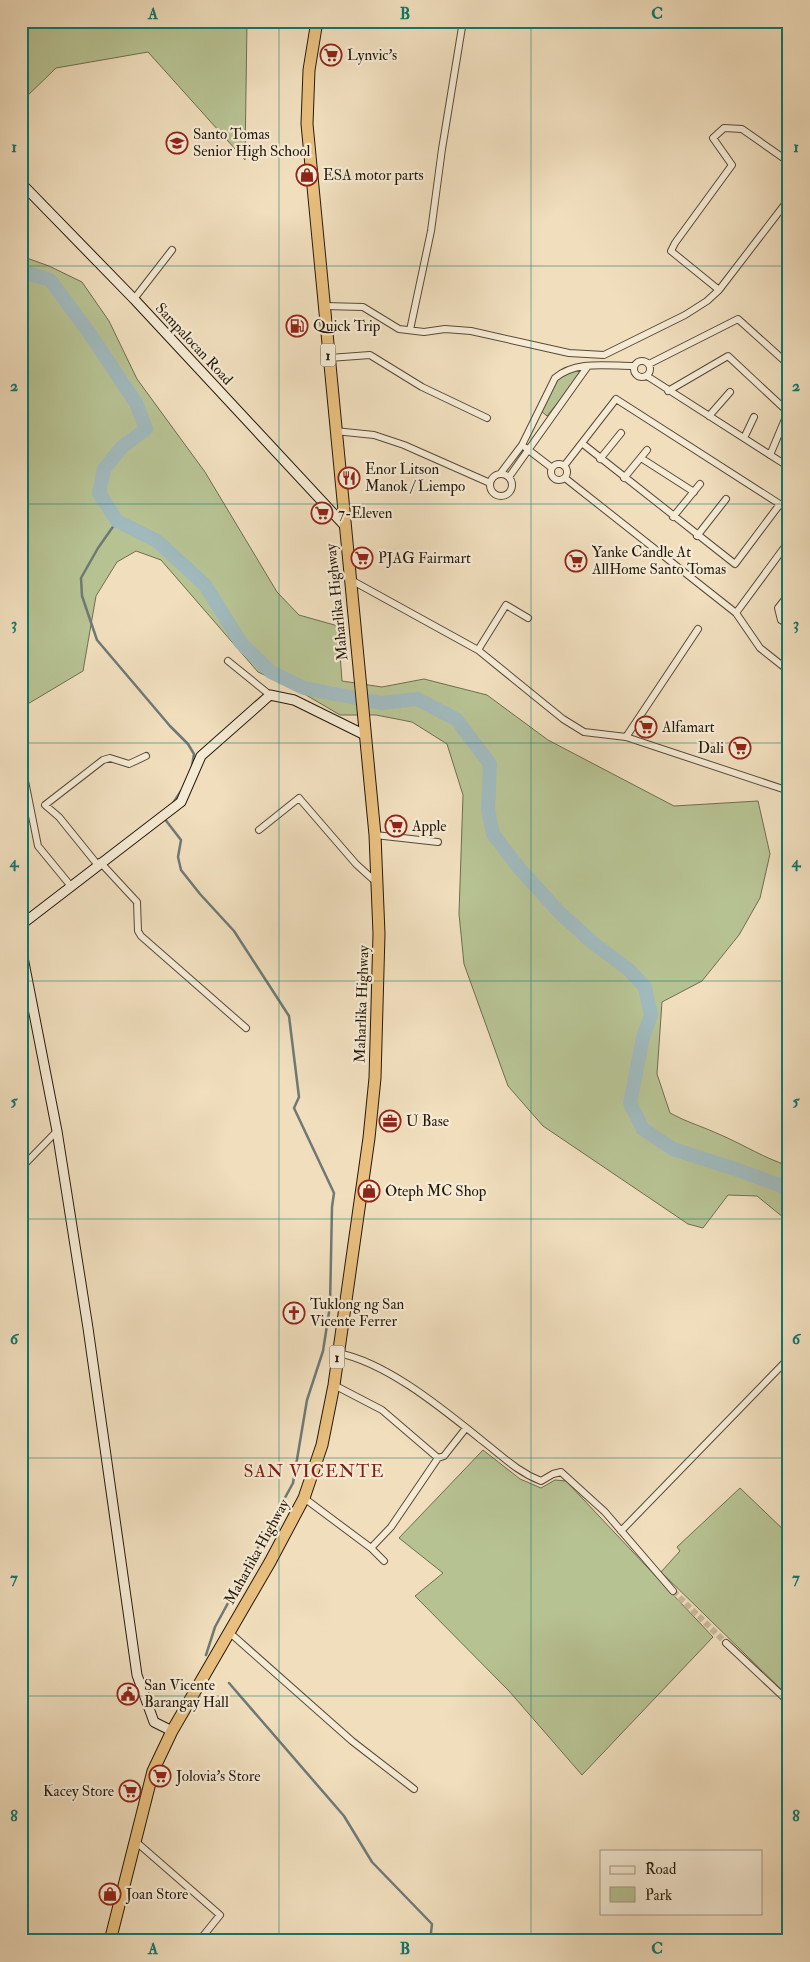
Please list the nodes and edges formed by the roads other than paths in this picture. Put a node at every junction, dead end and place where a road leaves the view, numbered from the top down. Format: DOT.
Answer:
graph roads {
  1 [pos="317,21"];
  2 [pos="463,21"];
  3 [pos="789,162"];
  4 [pos="21,184"];
  5 [pos="785,204"];
  6 [pos="172,250"];
  7 [pos="719,290"];
  8 [pos="134,299"];
  9 [pos="324,306"];
  10 [pos="410,330"];
  11 [pos="328,358"];
  12 [pos="649,364"];
  13 [pos="789,365"];
  14 [pos="588,366"];
  15 [pos="634,366"];
  16 [pos="647,376"];
  17 [pos="668,391"];
  18 [pos="730,392"];
  19 [pos="709,416"];
  20 [pos="754,417"];
  21 [pos="487,418"];
  22 [pos="335,431"];
  23 [pos="621,433"];
  24 [pos="744,438"];
  25 [pos="583,444"];
  26 [pos="522,445"];
  27 [pos="529,450"];
  28 [pos="647,450"];
  29 [pos="770,455"];
  30 [pos="641,458"];
  31 [pos="600,459"];
  32 [pos="564,466"];
  33 [pos="789,467"];
  34 [pos="552,468"];
  35 [pos="500,474"];
  36 [pos="509,477"];
  37 [pos="565,478"];
  38 [pos="624,478"];
  39 [pos="490,483"];
  40 [pos="700,484"];
  41 [pos="694,492"];
  42 [pos="726,499"];
  43 [pos="780,504"];
  44 [pos="789,510"];
  45 [pos="673,517"];
  46 [pos="345,526"];
  47 [pos="697,536"];
  48 [pos="789,541"];
  49 [pos="351,580"];
  50 [pos="789,594"];
  51 [pos="736,613"];
  52 [pos="528,618"];
  53 [pos="789,625"];
  54 [pos="698,629"];
  55 [pos="478,650"];
  56 [pos="228,661"];
  57 [pos="789,671"];
  58 [pos="270,695"];
  59 [pos="364,731"];
  60 [pos="626,737"];
  61 [pos="146,756"];
  62 [pos="21,761"];
  63 [pos="789,791"];
  64 [pos="259,830"];
  65 [pos="375,835"];
  66 [pos="438,842"];
  67 [pos="98,863"];
  68 [pos="377,883"];
  69 [pos="70,885"];
  70 [pos="21,925"];
  71 [pos="21,947"];
  72 [pos="246,1028"];
  73 [pos="57,1131"];
  74 [pos="21,1168"];
  75 [pos="338,1353"];
  76 [pos="789,1358"];
  77 [pos="334,1386"];
  78 [pos="466,1428"];
  79 [pos="438,1458"];
  80 [pos="304,1498"];
  81 [pos="621,1531"];
  82 [pos="371,1548"];
  83 [pos="384,1560"];
  84 [pos="673,1591"];
  85 [pos="229,1632"];
  86 [pos="726,1643"];
  87 [pos="789,1702"];
  88 [pos="172,1731"];
  89 [pos="414,1789"];
  90 [pos="134,1840"];
  91 [pos="110,1941"];
  92 [pos="199,1941"];
  1 -- 9 [label="highway, Maharlika Highway / 1"];
  2 -- 10 [label="street"];
  3 -- 7 [label="street"];
  4 -- 8 [label="street, Sampalocan Road"];
  5 -- 7 [label="street"];
  6 -- 8 [label="street"];
  7 -- 10 [label="street"];
  8 -- 46 [label="street, Sampalocan Road"];
  9 -- 10 [label="street"];
  9 -- 11 [label="highway, Maharlika Highway / 1"];
  11 -- 21 [label="street"];
  11 -- 22 [label="highway, Maharlika Highway / 1"];
  12 -- 13 [label="street"];
  12 -- 15 [label="street"];
  12 -- 16 [label="street"];
  14 -- 15 [label="street"];
  14 -- 26 [label="street"];
  14 -- 27 [label="street"];
  15 -- 16 [label="street"];
  16 -- 17 [label="street"];
  17 -- 19 [label="street"];
  17 -- 29 [label="street"];
  18 -- 19 [label="street"];
  19 -- 24 [label="street"];
  20 -- 24 [label="street"];
  22 -- 39 [label="street"];
  22 -- 46 [label="highway, Maharlika Highway / 1"];
  23 -- 31 [label="street"];
  24 -- 29 [label="street"];
  25 -- 31 [label="street"];
  25 -- 32 [label="street"];
  25 -- 43 [label="street"];
  26 -- 27 [label="street"];
  26 -- 35 [label="street"];
  27 -- 34 [label="street"];
  27 -- 36 [label="street"];
  28 -- 30 [label="street"];
  29 -- 33 [label="street"];
  30 -- 38 [label="street"];
  30 -- 41 [label="street"];
  31 -- 38 [label="street"];
  32 -- 34 [label="street"];
  32 -- 37 [label="street"];
  34 -- 37 [label="street"];
  35 -- 36 [label="street"];
  35 -- 39 [label="street"];
  36 -- 39 [label="street"];
  37 -- 51 [label="street"];
  38 -- 45 [label="street"];
  40 -- 41 [label="street"];
  41 -- 45 [label="street"];
  42 -- 47 [label="street"];
  43 -- 44 [label="street"];
  43 -- 47 [label="street"];
  45 -- 47 [label="street"];
  46 -- 49 [label="highway, Maharlika Highway / 1"];
  48 -- 51 [label="street"];
  49 -- 55 [label="street"];
  49 -- 59 [label="highway, Maharlika Highway / 1"];
  50 -- 53 [label="street"];
  51 -- 57 [label="street"];
  52 -- 55 [label="street"];
  54 -- 60 [label="street"];
  55 -- 60 [label="street"];
  56 -- 58 [label="street"];
  58 -- 59 [label="street"];
  58 -- 67 [label="street"];
  59 -- 65 [label="highway, Maharlika Highway / 1"];
  60 -- 63 [label="street"];
  61 -- 67 [label="street"];
  62 -- 69 [label="street"];
  64 -- 68 [label="street"];
  65 -- 66 [label="street"];
  65 -- 68 [label="highway, Maharlika Highway / 1"];
  67 -- 69 [label="street"];
  67 -- 72 [label="street"];
  68 -- 75 [label="highway, Maharlika Highway / 1"];
  69 -- 70 [label="street"];
  71 -- 73 [label="street"];
  73 -- 74 [label="street"];
  73 -- 88 [label="street"];
  75 -- 77 [label="highway, Maharlika Highway / 1"];
  75 -- 78 [label="street"];
  76 -- 81 [label="street"];
  77 -- 79 [label="street"];
  77 -- 80 [label="highway, Maharlika Highway / 1"];
  78 -- 79 [label="street"];
  78 -- 81 [label="street"];
  79 -- 82 [label="street"];
  80 -- 82 [label="street"];
  80 -- 85 [label="highway, Maharlika Highway / 1"];
  81 -- 84 [label="street"];
  82 -- 83 [label="street"];
  85 -- 88 [label="highway, Maharlika Highway / 1"];
  85 -- 89 [label="street"];
  86 -- 87 [label="street"];
  88 -- 90 [label="highway, Maharlika Highway / 1"];
  90 -- 91 [label="highway, Maharlika Highway / 1"];
  90 -- 92 [label="street"];
}
